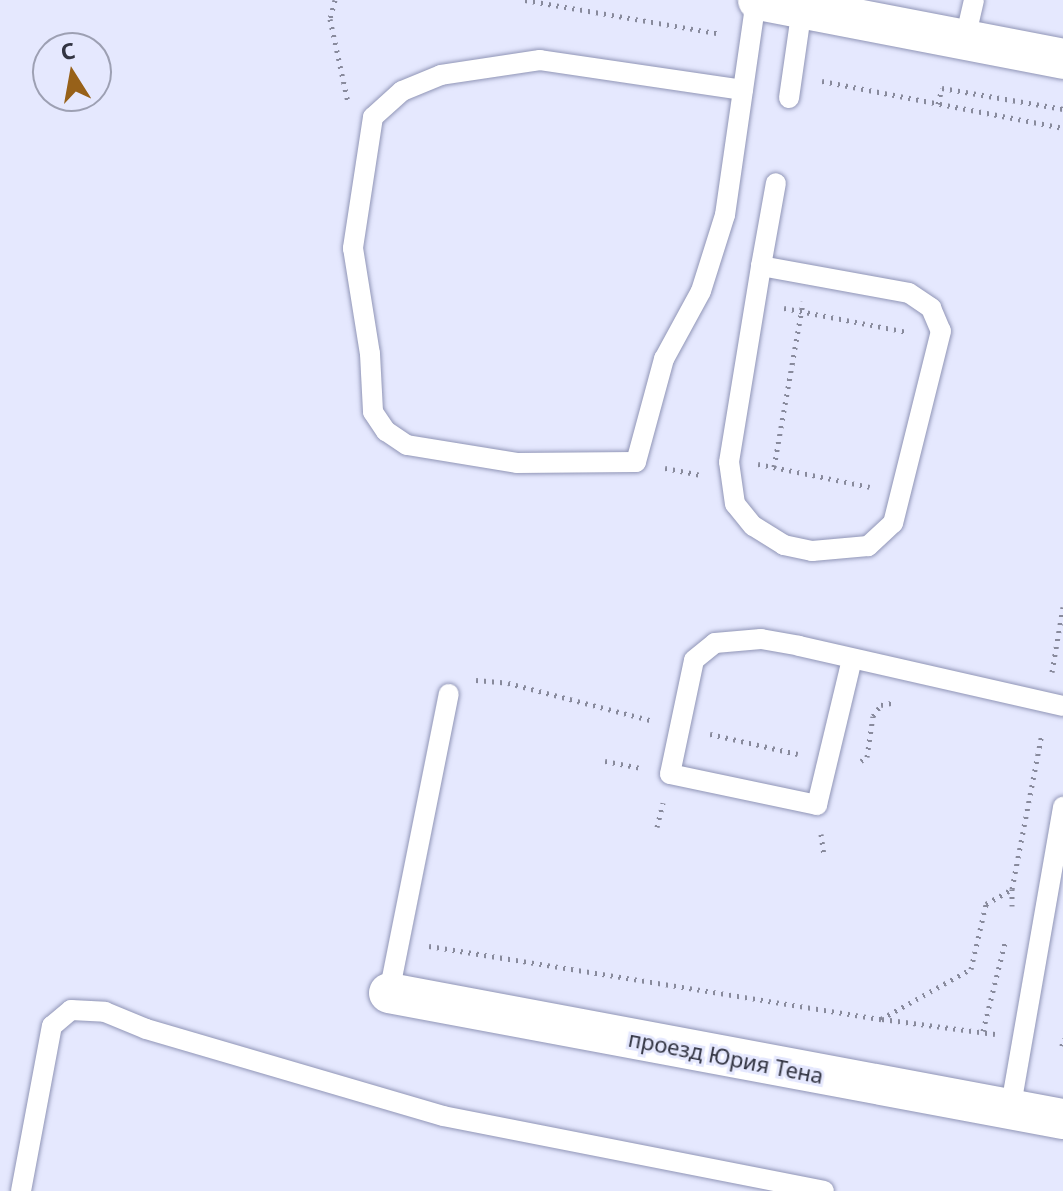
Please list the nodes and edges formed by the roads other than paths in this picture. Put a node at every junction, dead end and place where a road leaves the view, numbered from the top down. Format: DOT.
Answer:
graph roads {
  1 [pos="757,0"];
  2 [pos="974,0"];
  3 [pos="802,8"];
  4 [pos="965,39"];
  5 [pos="1063,59"];
  6 [pos="743,90"];
  7 [pos="789,98"];
  8 [pos="776,183"];
  9 [pos="761,266"];
  10 [pos="852,659"];
  11 [pos="449,694"];
  12 [pos="1055,704"];
  13 [pos="1063,807"];
  14 [pos="389,993"];
  15 [pos="1010,1111"];
  16 [pos="1063,1119"];
  17 [pos="21,1191"];
  18 [pos="824,1191"];
  1 -- 3 [label="street"];
  1 -- 6 [label="lane"];
  2 -- 4 [label="lane"];
  3 -- 4 [label="street"];
  3 -- 7 [label="lane"];
  4 -- 5 [label="street"];
  6 -- 6 [label="lane"];
  8 -- 9 [label="lane"];
  9 -- 9 [label="lane"];
  10 -- 10 [label="lane"];
  10 -- 12 [label="lane"];
  11 -- 14 [label="lane"];
  13 -- 15 [label="lane"];
  14 -- 15 [label="street, проезд Юрия Тена"];
  15 -- 16 [label="street, проезд Юрия Тена"];
  17 -- 18 [label="lane"];
}
